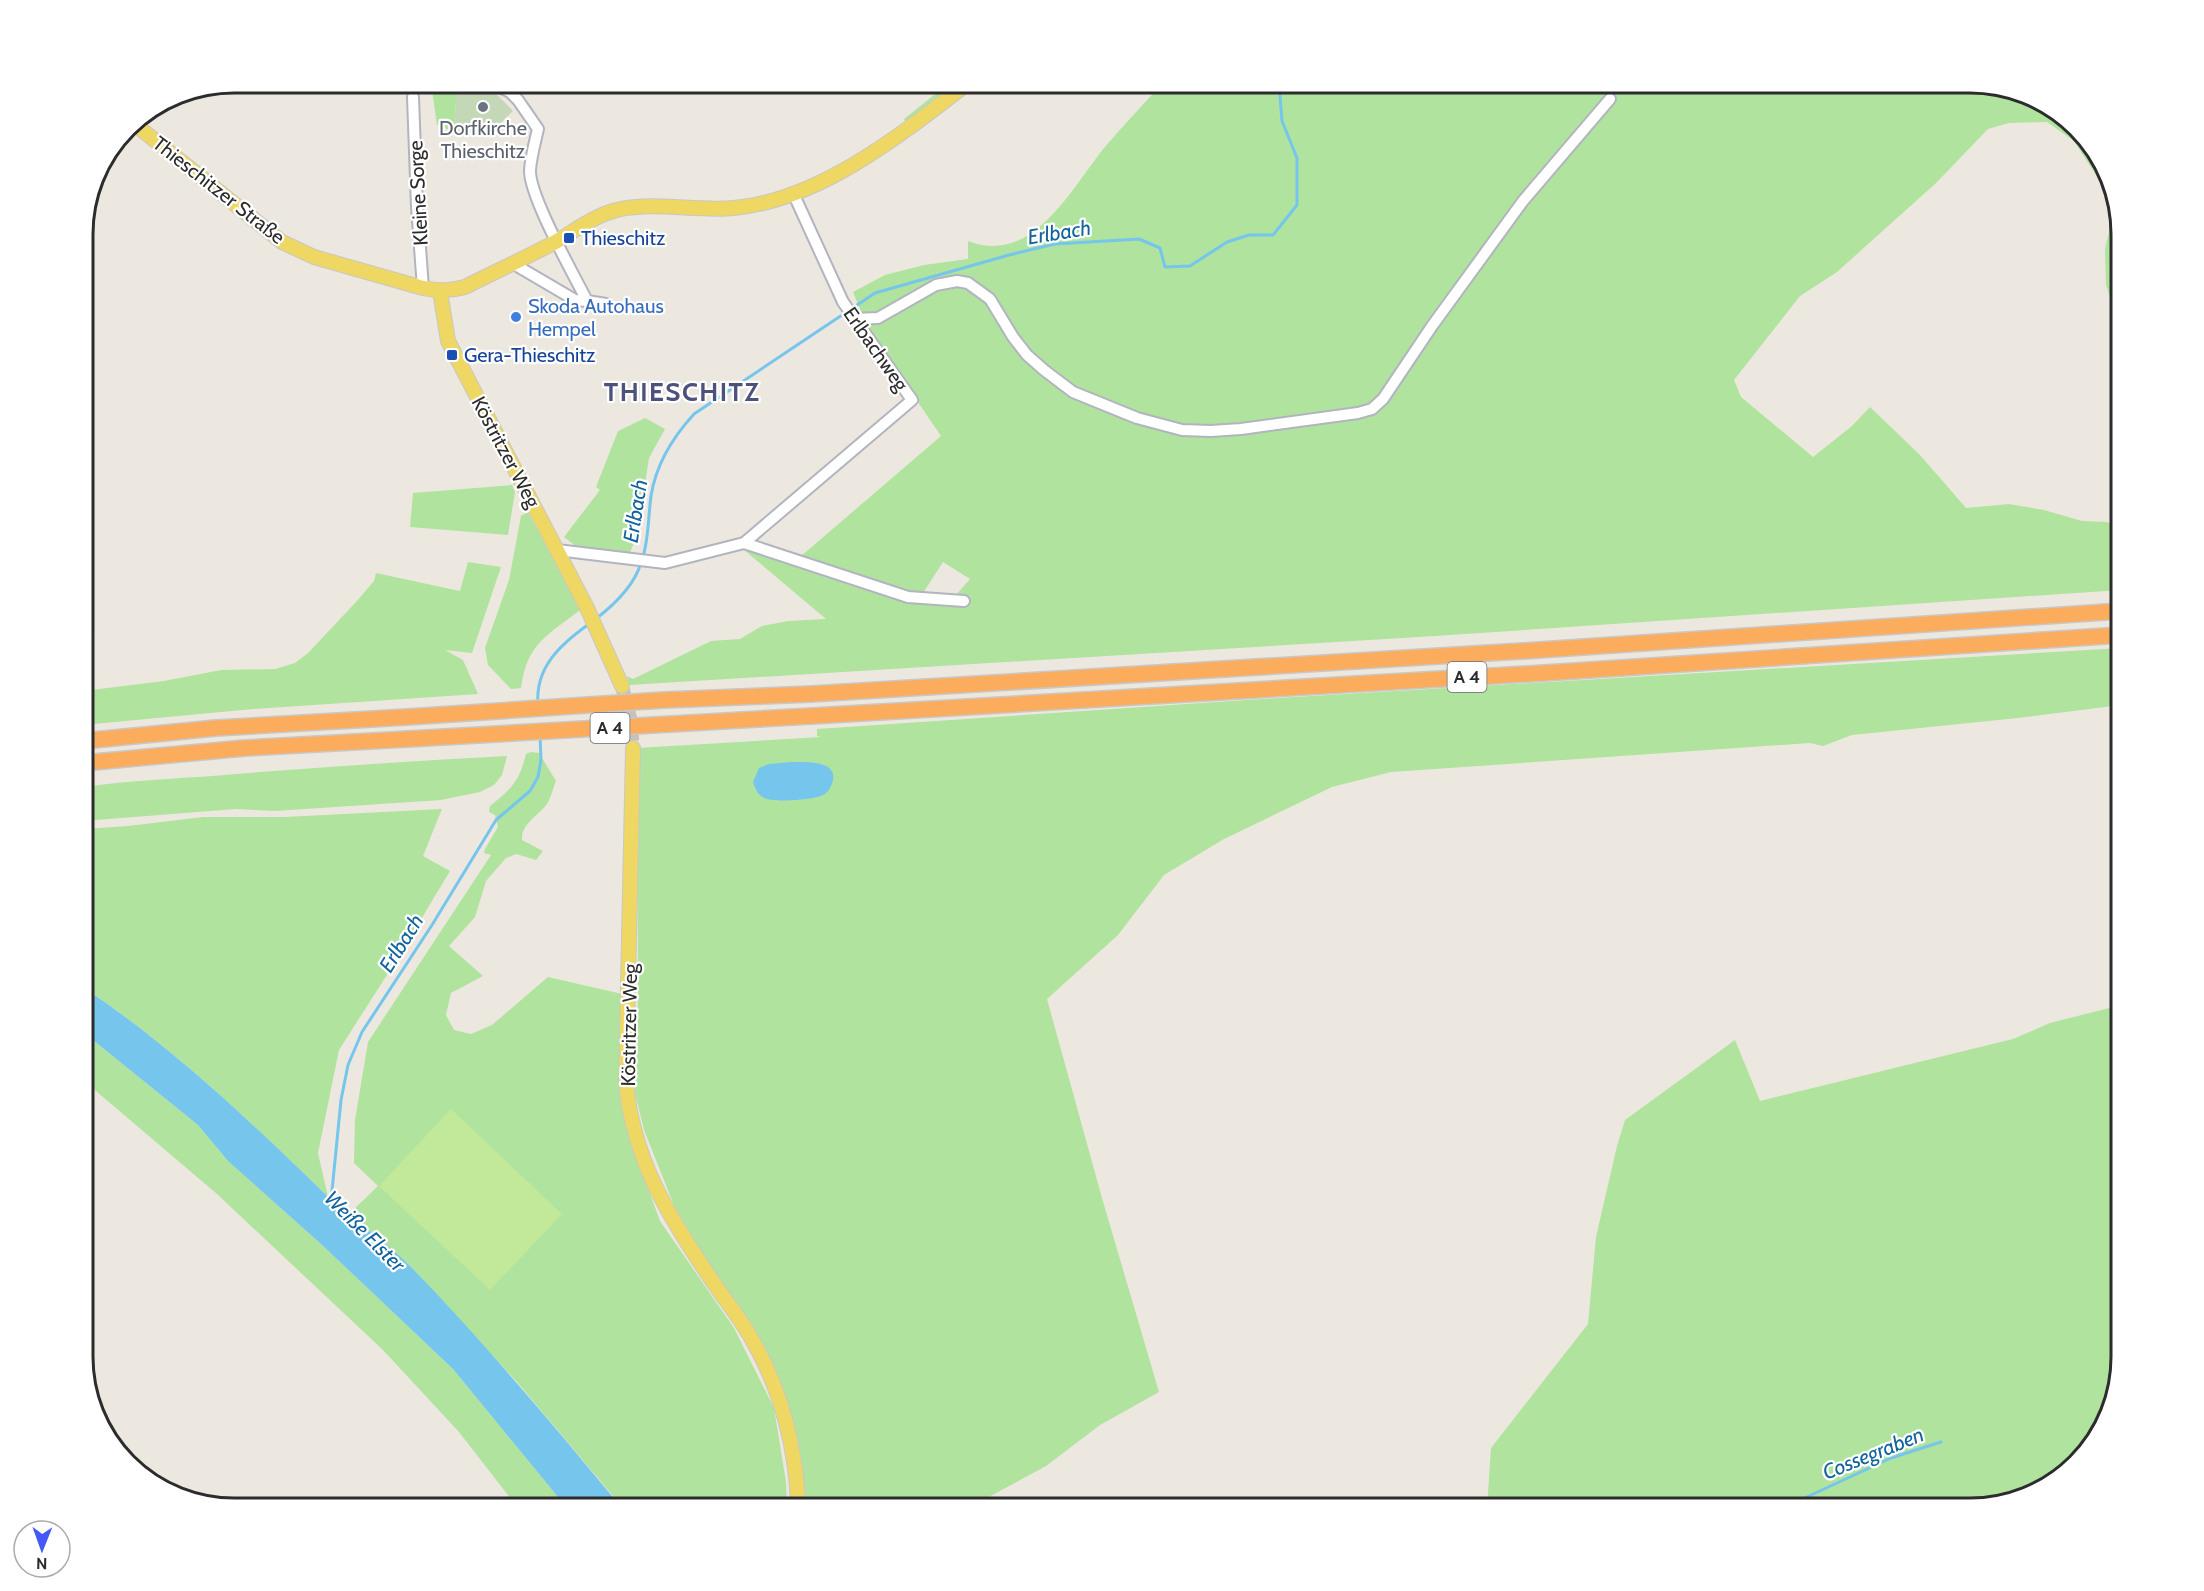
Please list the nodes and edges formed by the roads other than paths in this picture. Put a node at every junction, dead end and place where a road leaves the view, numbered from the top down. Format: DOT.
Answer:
graph roads {
  1 [pos="515,93"];
  2 [pos="954,93"];
  3 [pos="413,97"];
  4 [pos="1610,99"];
  5 [pos="140,129"];
  6 [pos="794,195"];
  7 [pos="556,241"];
  8 [pos="512,263"];
  9 [pos="423,288"];
  10 [pos="440,291"];
  11 [pos="587,301"];
  12 [pos="606,304"];
  13 [pos="851,316"];
  14 [pos="744,543"];
  15 [pos="557,550"];
  16 [pos="964,601"];
  17 [pos="2111,612"];
  18 [pos="2111,636"];
  19 [pos="622,686"];
  20 [pos="93,740"];
  21 [pos="633,748"];
  22 [pos="93,762"];
  23 [pos="797,1498"];
  1 -- 7 [label="street"];
  2 -- 6 [label="main road, Thieschitzer Straße"];
  3 -- 9 [label="street, Kleine Sorge"];
  4 -- 13 [label="street"];
  5 -- 9 [label="main road, Thieschitzer Straße"];
  6 -- 7 [label="main road, Thieschitzer Straße"];
  6 -- 13 [label="street, Erlbachweg"];
  7 -- 8 [label="main road, Thieschitzer Straße"];
  7 -- 11 [label="street"];
  8 -- 10 [label="main road, Thieschitzer Straße"];
  8 -- 11 [label="street"];
  9 -- 10 [label="main road, Thieschitzer Straße"];
  10 -- 15 [label="main road, Köstritzer Weg"];
  11 -- 12 [label="street"];
  13 -- 14 [label="street, Erlbachweg"];
  14 -- 15 [label="street"];
  14 -- 16 [label="street"];
  15 -- 19 [label="main road, Köstritzer Weg"];
  17 -- 20 [label="highway, A 4, bridge"];
  18 -- 22 [label="highway, A 4, bridge"];
  21 -- 23 [label="main road, Köstritzer Weg"];
}
